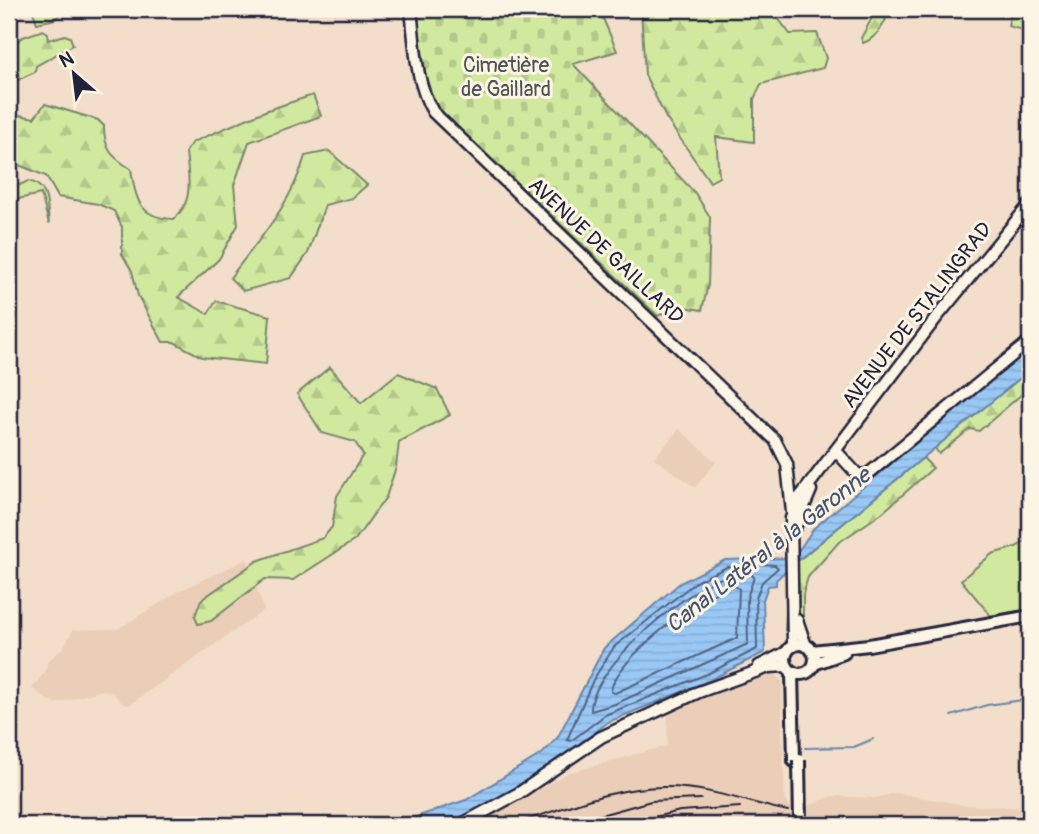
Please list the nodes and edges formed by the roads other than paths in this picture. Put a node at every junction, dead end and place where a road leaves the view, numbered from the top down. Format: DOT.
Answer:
graph roads {
  1 [pos="411,9"];
  2 [pos="1030,204"];
  3 [pos="1030,341"];
  4 [pos="836,451"];
  5 [pos="787,464"];
  6 [pos="799,498"];
  7 [pos="794,517"];
  8 [pos="794,614"];
  9 [pos="1030,616"];
  10 [pos="869,645"];
  11 [pos="809,648"];
  12 [pos="790,649"];
  13 [pos="814,664"];
  14 [pos="789,669"];
  15 [pos="805,673"];
  16 [pos="724,683"];
  17 [pos="797,760"];
  18 [pos="460,825"];
  19 [pos="798,825"];
  1 -- 5 [label="street, AVENUE DE GAILLARD"];
  2 -- 4 [label="street, AVENUE DE STALINGRAD"];
  3 -- 4 [label="street"];
  4 -- 6 [label="street, AVENUE DE STALINGRAD"];
  4 -- 7 [label="street, AVENUE DE STALINGRAD"];
  5 -- 6 [label="street"];
  5 -- 7 [label="street, AVENUE DE GAILLARD"];
  6 -- 7 [label="street, AVENUE DE STALINGRAD"];
  7 -- 8 [label="street, AVENUE DE STALINGRAD"];
  8 -- 11 [label="street, AVENUE DE STALINGRAD"];
  8 -- 12 [label="street, AVENUE DE STALINGRAD"];
  9 -- 10 [label="main road"];
  10 -- 11 [label="main road"];
  10 -- 13 [label="main road"];
  11 -- 12 [label="main road"];
  11 -- 13 [label="main road"];
  12 -- 14 [label="main road"];
  12 -- 16 [label="street"];
  13 -- 15 [label="main road"];
  14 -- 15 [label="main road"];
  14 -- 16 [label="street"];
  14 -- 17 [label="main road"];
  15 -- 17 [label="main road"];
  16 -- 18 [label="street"];
  17 -- 19 [label="main road, bridge"];
}
